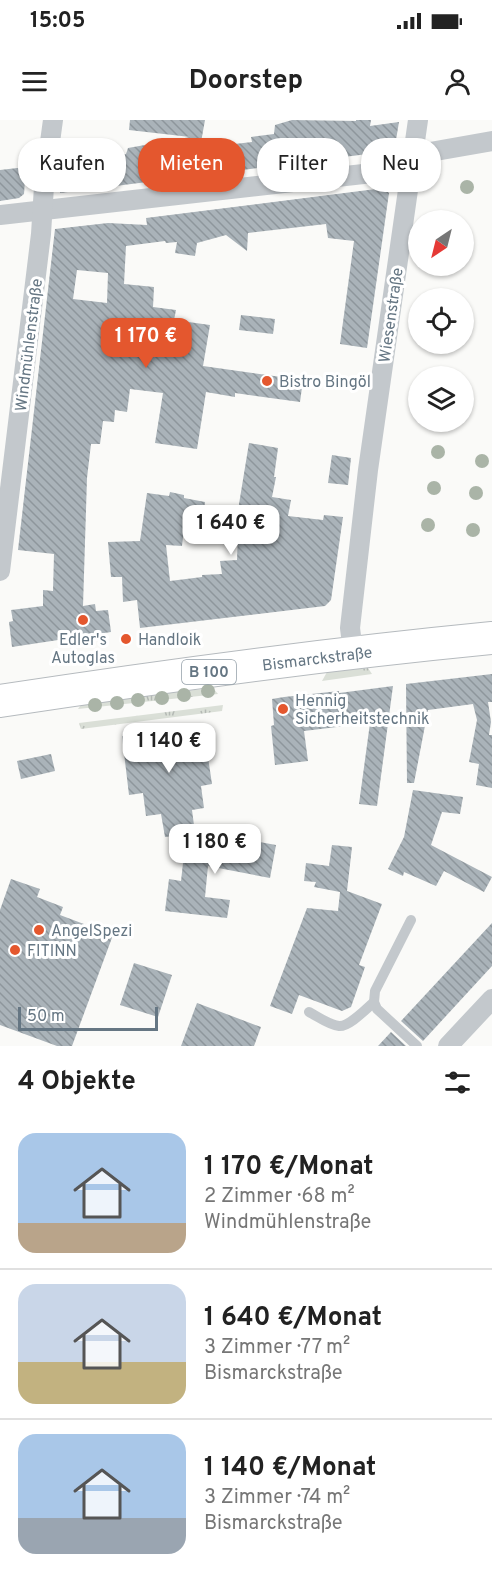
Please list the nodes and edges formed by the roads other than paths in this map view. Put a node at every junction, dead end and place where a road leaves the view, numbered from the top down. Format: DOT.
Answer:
graph roads {
  1 [pos="52,120"];
  2 [pos="418,120"];
  3 [pos="415,138"];
  4 [pos="492,141"];
  5 [pos="441,150"];
  6 [pos="361,174"];
  7 [pos="408,192"];
  8 [pos="42,210"];
  9 [pos="0,215"];
  10 [pos="0,571"];
  11 [pos="492,638"];
  12 [pos="353,652"];
  13 [pos="0,701"];
  14 [pos="411,920"];
  15 [pos="492,999"];
  16 [pos="374,1002"];
  17 [pos="309,1012"];
  18 [pos="417,1046"];
  19 [pos="448,1046"];
  1 -- 8 [label="street, Windmühlenstraße"];
  2 -- 3 [label="street, Wiesenstraße"];
  4 -- 5 [label="street"];
  6 -- 8 [label="street"];
  7 -- 12 [label="street, Wiesenstraße"];
  8 -- 9 [label="street"];
  8 -- 10 [label="street, Windmühlenstraße"];
  11 -- 12 [label="main road, Bismarckstraße / B 100"];
  12 -- 13 [label="main road, Bismarckstraße / B 100"];
  14 -- 16 [label="lane"];
  15 -- 19 [label="street"];
  16 -- 17 [label="lane"];
  16 -- 18 [label="lane"];
}
